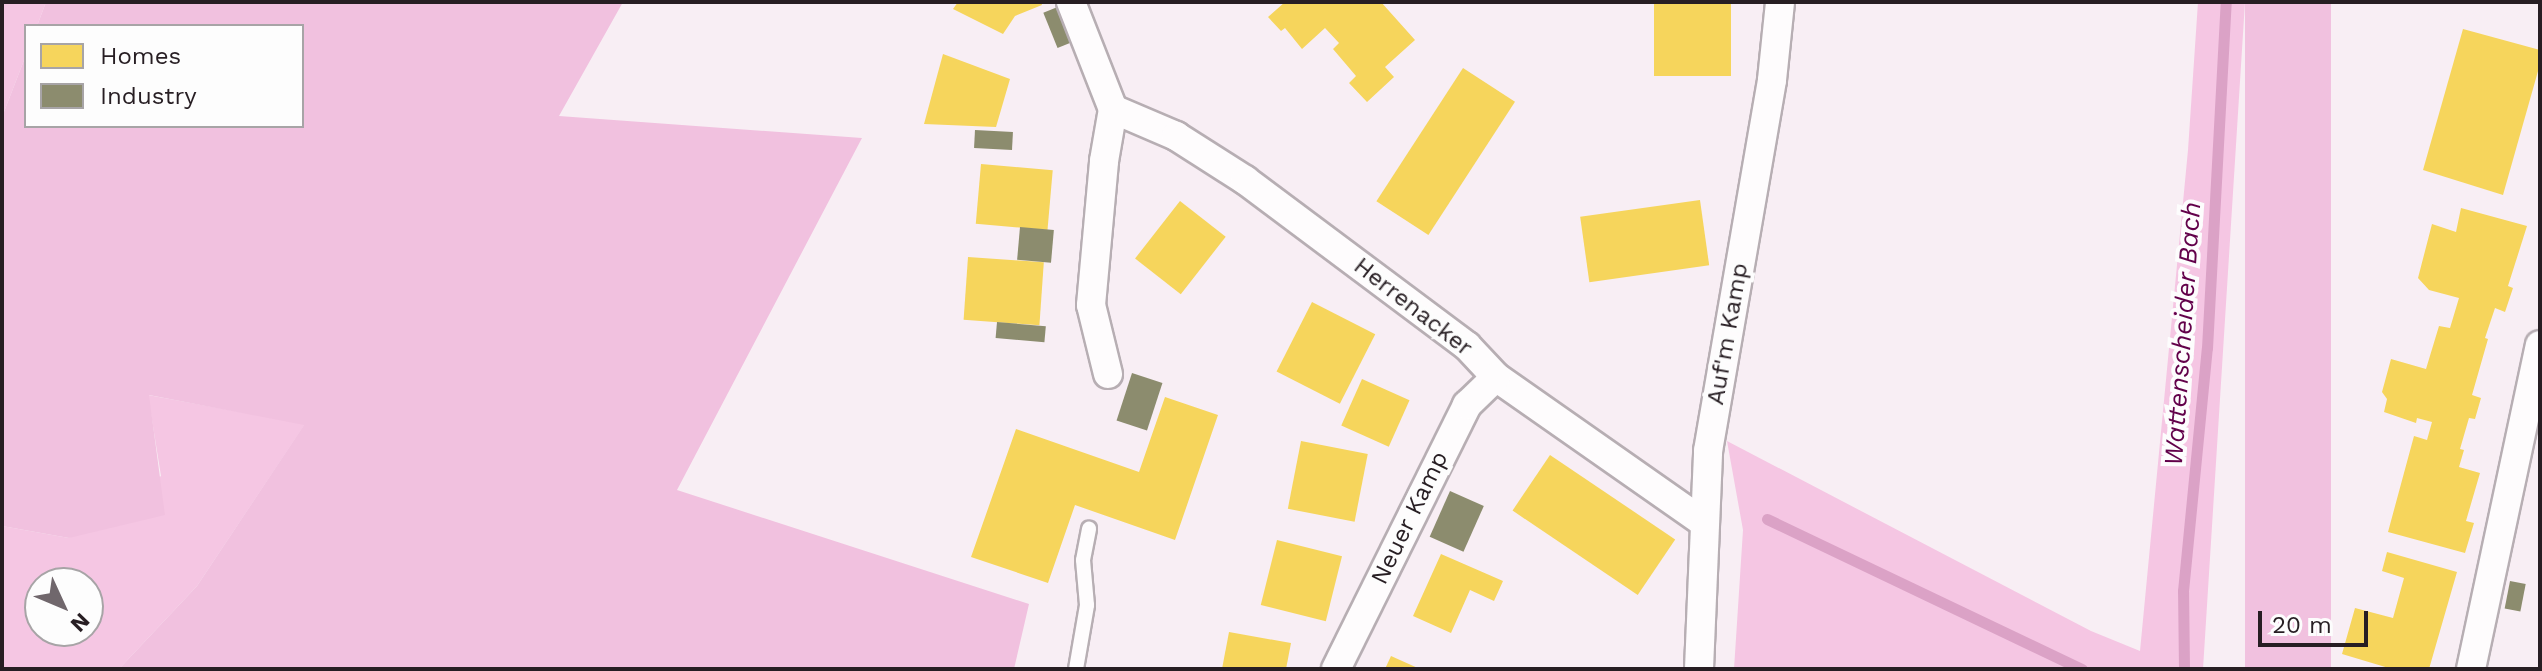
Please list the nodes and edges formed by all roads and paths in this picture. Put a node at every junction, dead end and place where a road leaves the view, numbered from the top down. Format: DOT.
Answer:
graph roads {
  1 [pos="1071,2"];
  2 [pos="1780,2"];
  3 [pos="1113,109"];
  4 [pos="2540,345"];
  5 [pos="1108,374"];
  6 [pos="1496,377"];
  7 [pos="1703,522"];
  8 [pos="1089,529"];
  9 [pos="1076,669"];
  10 [pos="1336,669"];
  11 [pos="1699,669"];
  12 [pos="2471,669"];
  1 -- 3 [label="street"];
  2 -- 7 [label="street, Auf'm Kamp"];
  3 -- 5 [label="street"];
  3 -- 6 [label="street, Herrenacker"];
  4 -- 12 [label="street"];
  6 -- 7 [label="street, Herrenacker"];
  6 -- 10 [label="street, Neuer Kamp"];
  7 -- 11 [label="street, Auf'm Kamp"];
  8 -- 9 [label="lane"];
}
